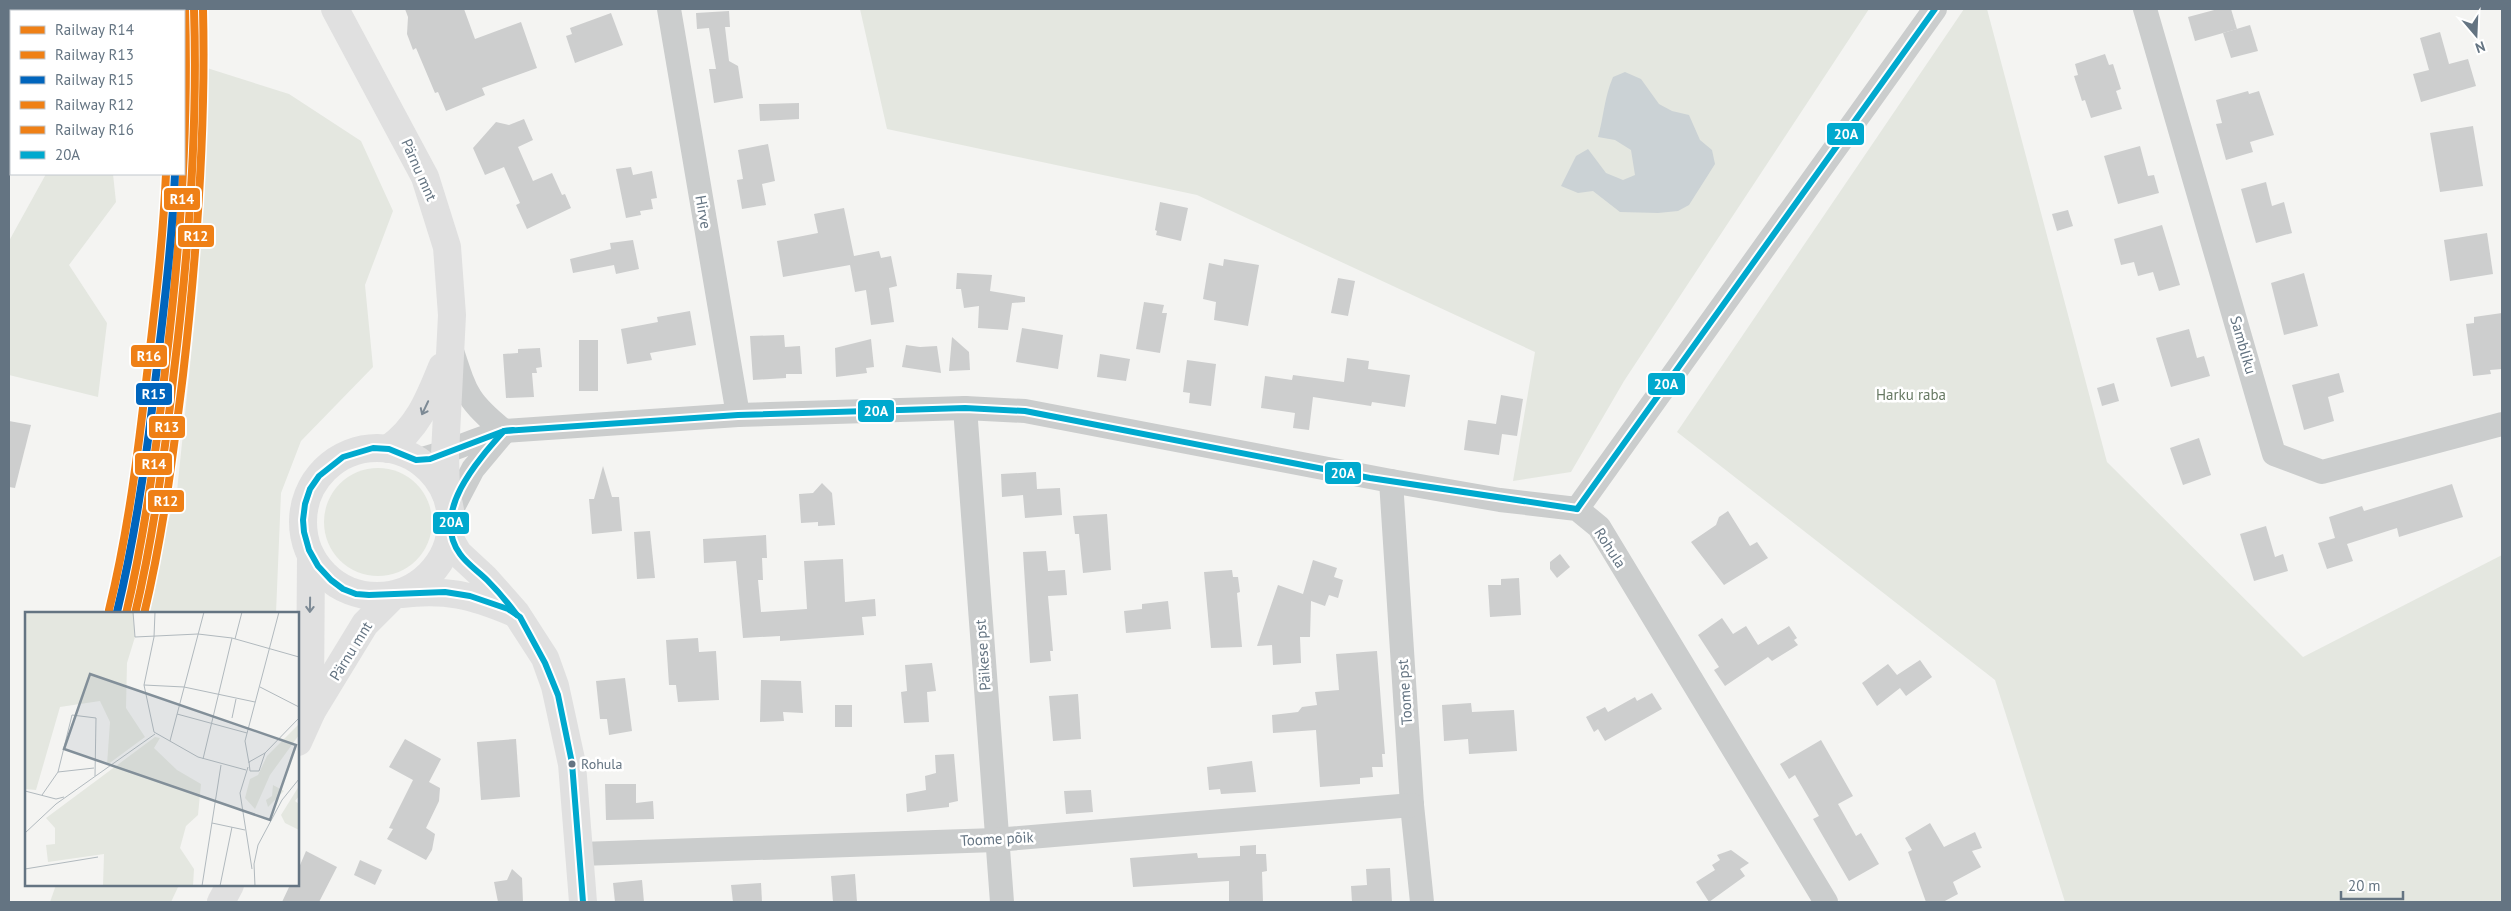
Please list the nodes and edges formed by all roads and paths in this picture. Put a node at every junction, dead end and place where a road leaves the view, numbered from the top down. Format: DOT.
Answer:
graph roads {
  1 [pos="335,9"];
  2 [pos="668,9"];
  3 [pos="1935,9"];
  4 [pos="2146,9"];
  5 [pos="450,347"];
  6 [pos="965,408"];
  7 [pos="738,416"];
  8 [pos="2502,424"];
  9 [pos="504,431"];
  10 [pos="388,449"];
  11 [pos="445,454"];
  12 [pos="418,460"];
  13 [pos="1391,481"];
  14 [pos="448,502"];
  15 [pos="1577,509"];
  16 [pos="450,538"];
  17 [pos="311,556"];
  18 [pos="394,595"];
  19 [pos="516,613"];
  20 [pos="312,711"];
  21 [pos="299,740"];
  22 [pos="1412,805"];
  23 [pos="996,840"];
  24 [pos="580,854"];
  25 [pos="229,886"];
  26 [pos="221,902"];
  27 [pos="584,902"];
  28 [pos="1002,902"];
  29 [pos="1422,902"];
  30 [pos="1826,902"];
  1 -- 5 [label="main road, Pärnu mnt"];
  2 -- 7 [label="street, Hirve"];
  3 -- 15 [label="street"];
  4 -- 8 [label="street, Sambliku"];
  5 -- 9 [label="street"];
  5 -- 10 [label="main road, Pärnu mnt, one-way"];
  5 -- 11 [label="main road, Pärnu mnt"];
  6 -- 7 [label="street"];
  6 -- 13 [label="street"];
  6 -- 23 [label="street, Päikese pst"];
  7 -- 9 [label="street"];
  9 -- 11 [label="street"];
  9 -- 14 [label="street"];
  10 -- 12 [label="main road"];
  10 -- 17 [label="main road"];
  11 -- 12 [label="street"];
  11 -- 14 [label="main road, Pärnu mnt"];
  12 -- 14 [label="main road"];
  13 -- 15 [label="street"];
  13 -- 22 [label="street, Toome pst"];
  14 -- 16 [label="main road"];
  15 -- 30 [label="street, Rohula"];
  16 -- 18 [label="main road"];
  16 -- 19 [label="main road"];
  17 -- 18 [label="main road"];
  17 -- 20 [label="main road, Pärnu mnt, one-way"];
  18 -- 19 [label="main road"];
  18 -- 20 [label="main road, Pärnu mnt"];
  19 -- 24 [label="main road"];
  20 -- 21 [label="main road, Pärnu mnt"];
  22 -- 23 [label="street, Toome põik"];
  22 -- 29 [label="street, Toome pst"];
  23 -- 24 [label="street, Toome põik"];
  23 -- 28 [label="street, Päikese pst"];
  24 -- 27 [label="main road"];
  25 -- 26 [label="main road"];
}
